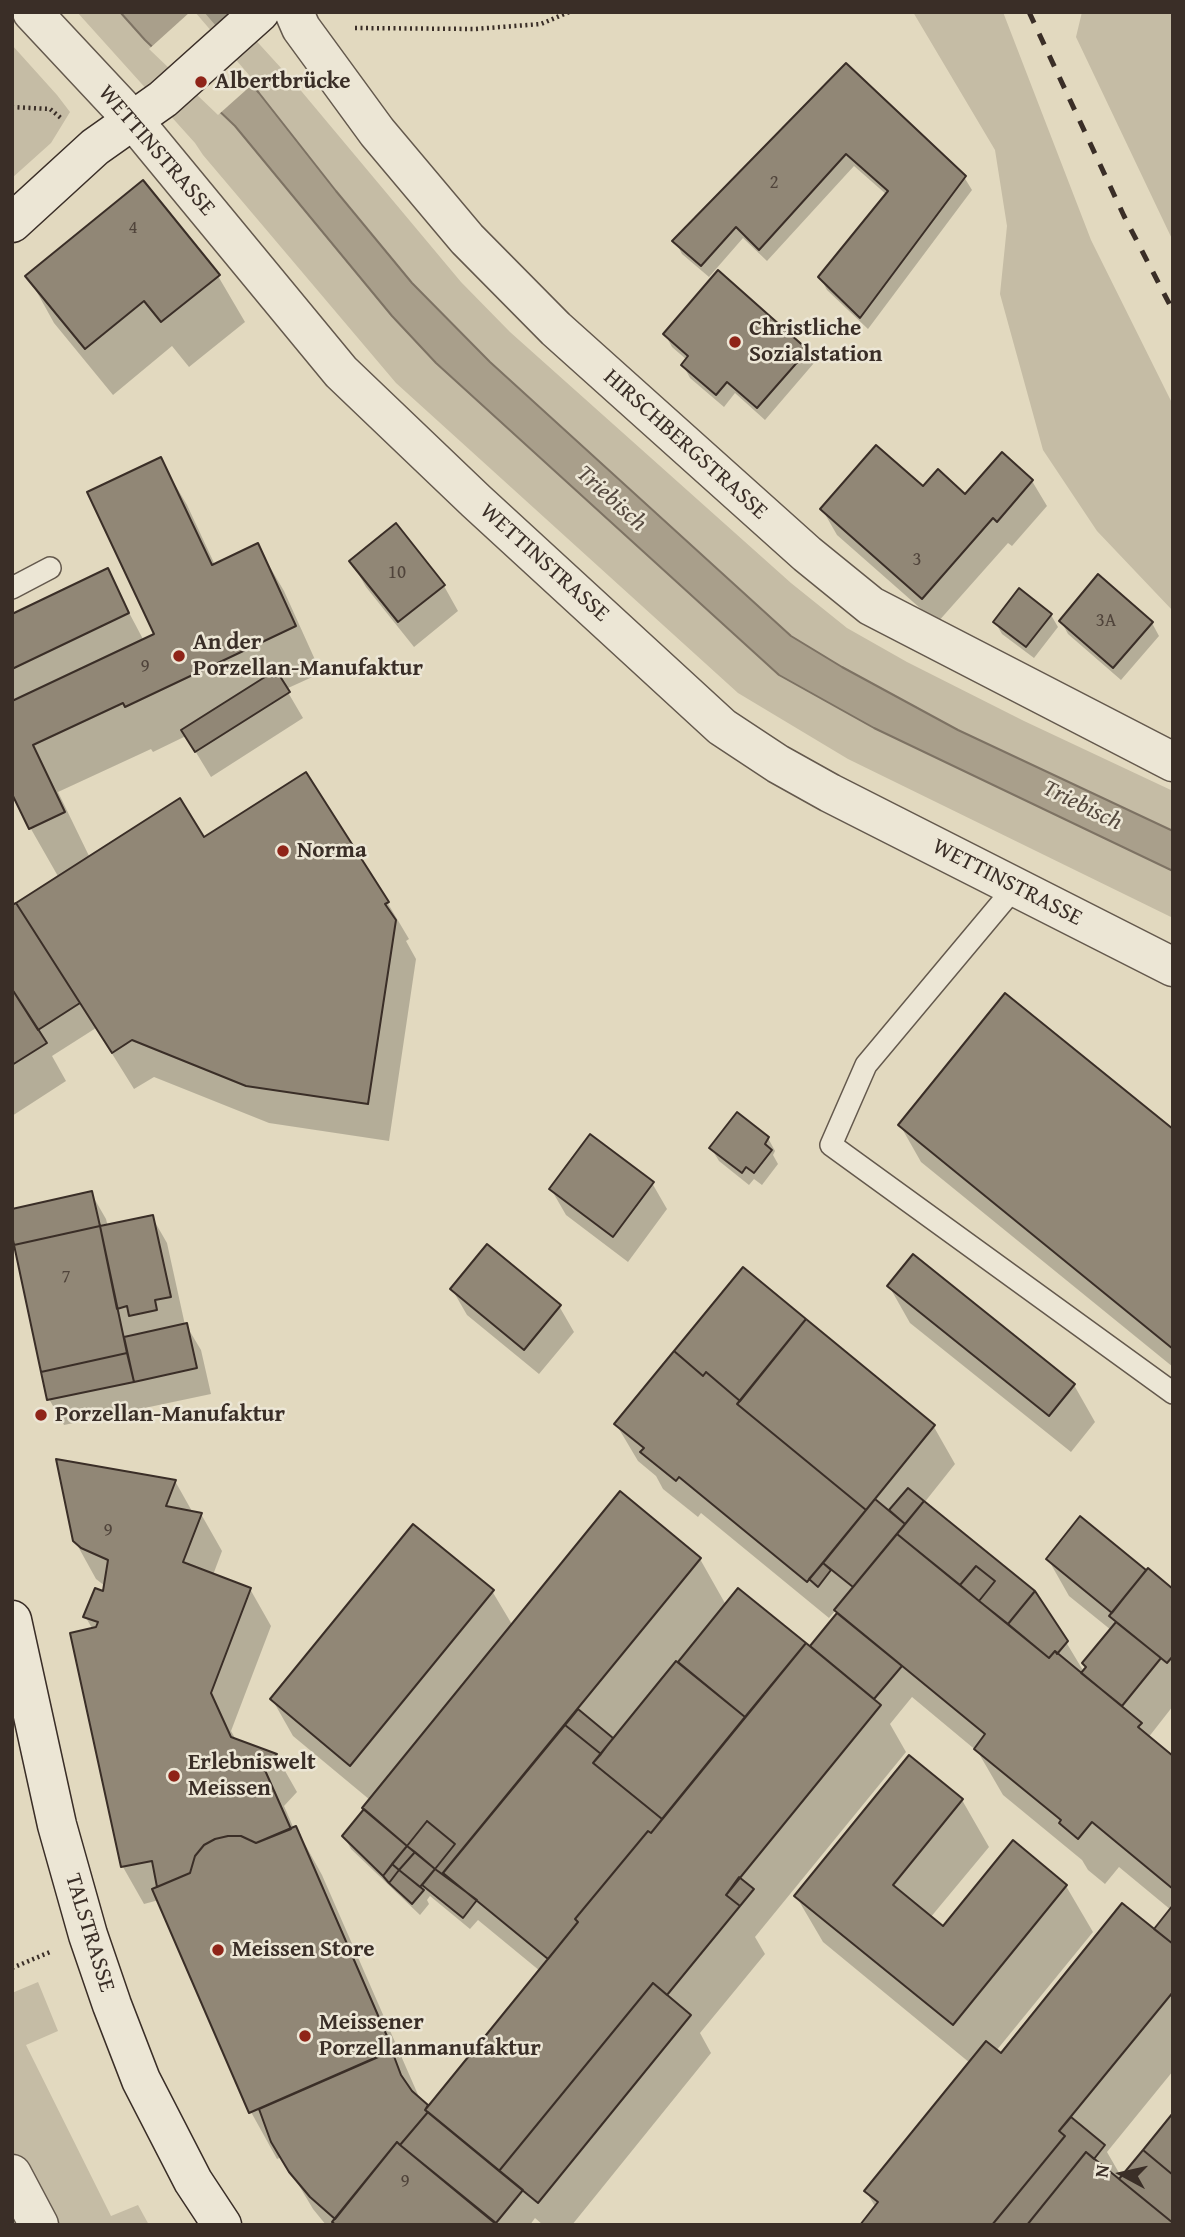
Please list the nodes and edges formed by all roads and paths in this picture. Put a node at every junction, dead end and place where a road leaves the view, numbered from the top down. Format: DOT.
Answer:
graph roads {
  1 [pos="32,12"];
  2 [pos="569,12"];
  3 [pos="252,20"];
  4 [pos="298,20"];
  5 [pos="148,110"];
  6 [pos="12,223"];
  7 [pos="50,568"];
  8 [pos="12,588"];
  9 [pos="1173,762"];
  10 [pos="1015,887"];
  11 [pos="1173,967"];
  12 [pos="1173,1393"];
  13 [pos="12,1620"];
  14 [pos="12,2174"];
  15 [pos="39,2225"];
  16 [pos="222,2225"];
  1 -- 5 [label="street, WETTINSTRASSE"];
  2 -- 4 [label="path"];
  3 -- 5 [label="street"];
  4 -- 9 [label="street, HIRSCHBERGSTRASSE"];
  5 -- 6 [label="street"];
  5 -- 10 [label="street, WETTINSTRASSE"];
  7 -- 8 [label="lane"];
  10 -- 11 [label="street, WETTINSTRASSE"];
  10 -- 12 [label="lane"];
  13 -- 16 [label="street, TALSTRASSE"];
  14 -- 15 [label="street"];
}
